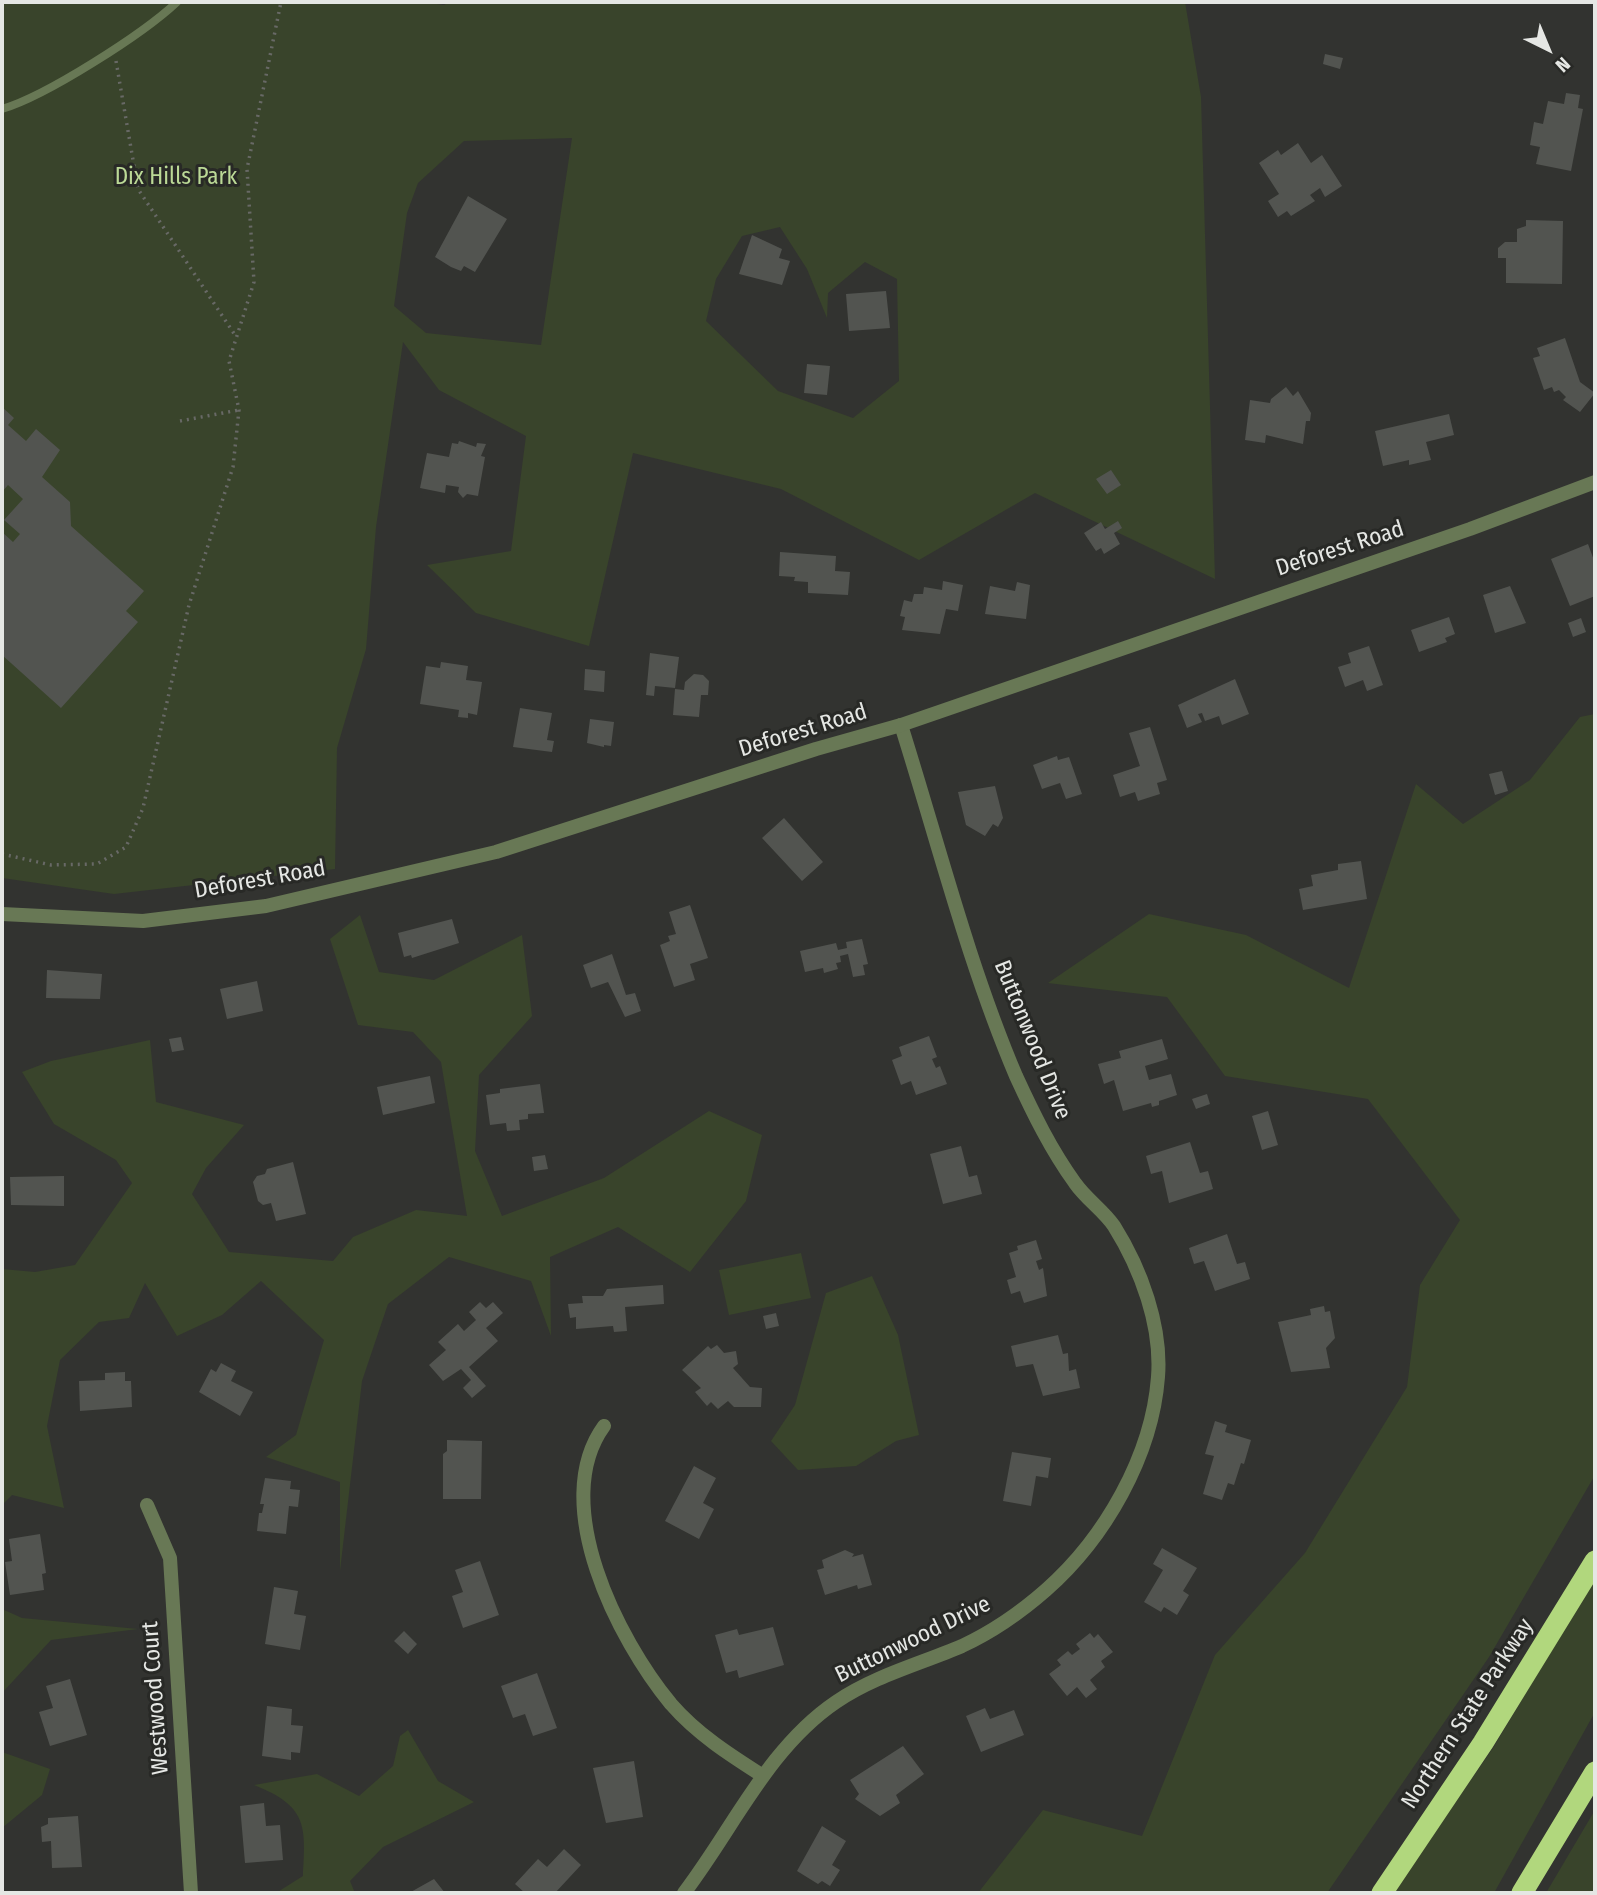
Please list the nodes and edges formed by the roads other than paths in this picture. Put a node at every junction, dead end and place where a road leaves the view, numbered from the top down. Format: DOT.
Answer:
graph roads {
  1 [pos="177,2"];
  2 [pos="2,109"];
  3 [pos="1595,482"];
  4 [pos="901,725"];
  5 [pos="2,914"];
  6 [pos="604,1426"];
  7 [pos="147,1504"];
  8 [pos="1595,1561"];
  9 [pos="1595,1772"];
  10 [pos="763,1776"];
  11 [pos="191,1893"];
  12 [pos="684,1893"];
  13 [pos="1382,1893"];
  14 [pos="1522,1893"];
  1 -- 2 [label="lane"];
  3 -- 4 [label="street, Deforest Road"];
  4 -- 5 [label="street, Deforest Road"];
  4 -- 10 [label="street, Buttonwood Drive"];
  6 -- 10 [label="street"];
  7 -- 11 [label="street, Westwood Court"];
  8 -- 13 [label="highway, Northern State Parkway"];
  9 -- 14 [label="highway"];
  10 -- 12 [label="street, Buttonwood Drive"];
}
